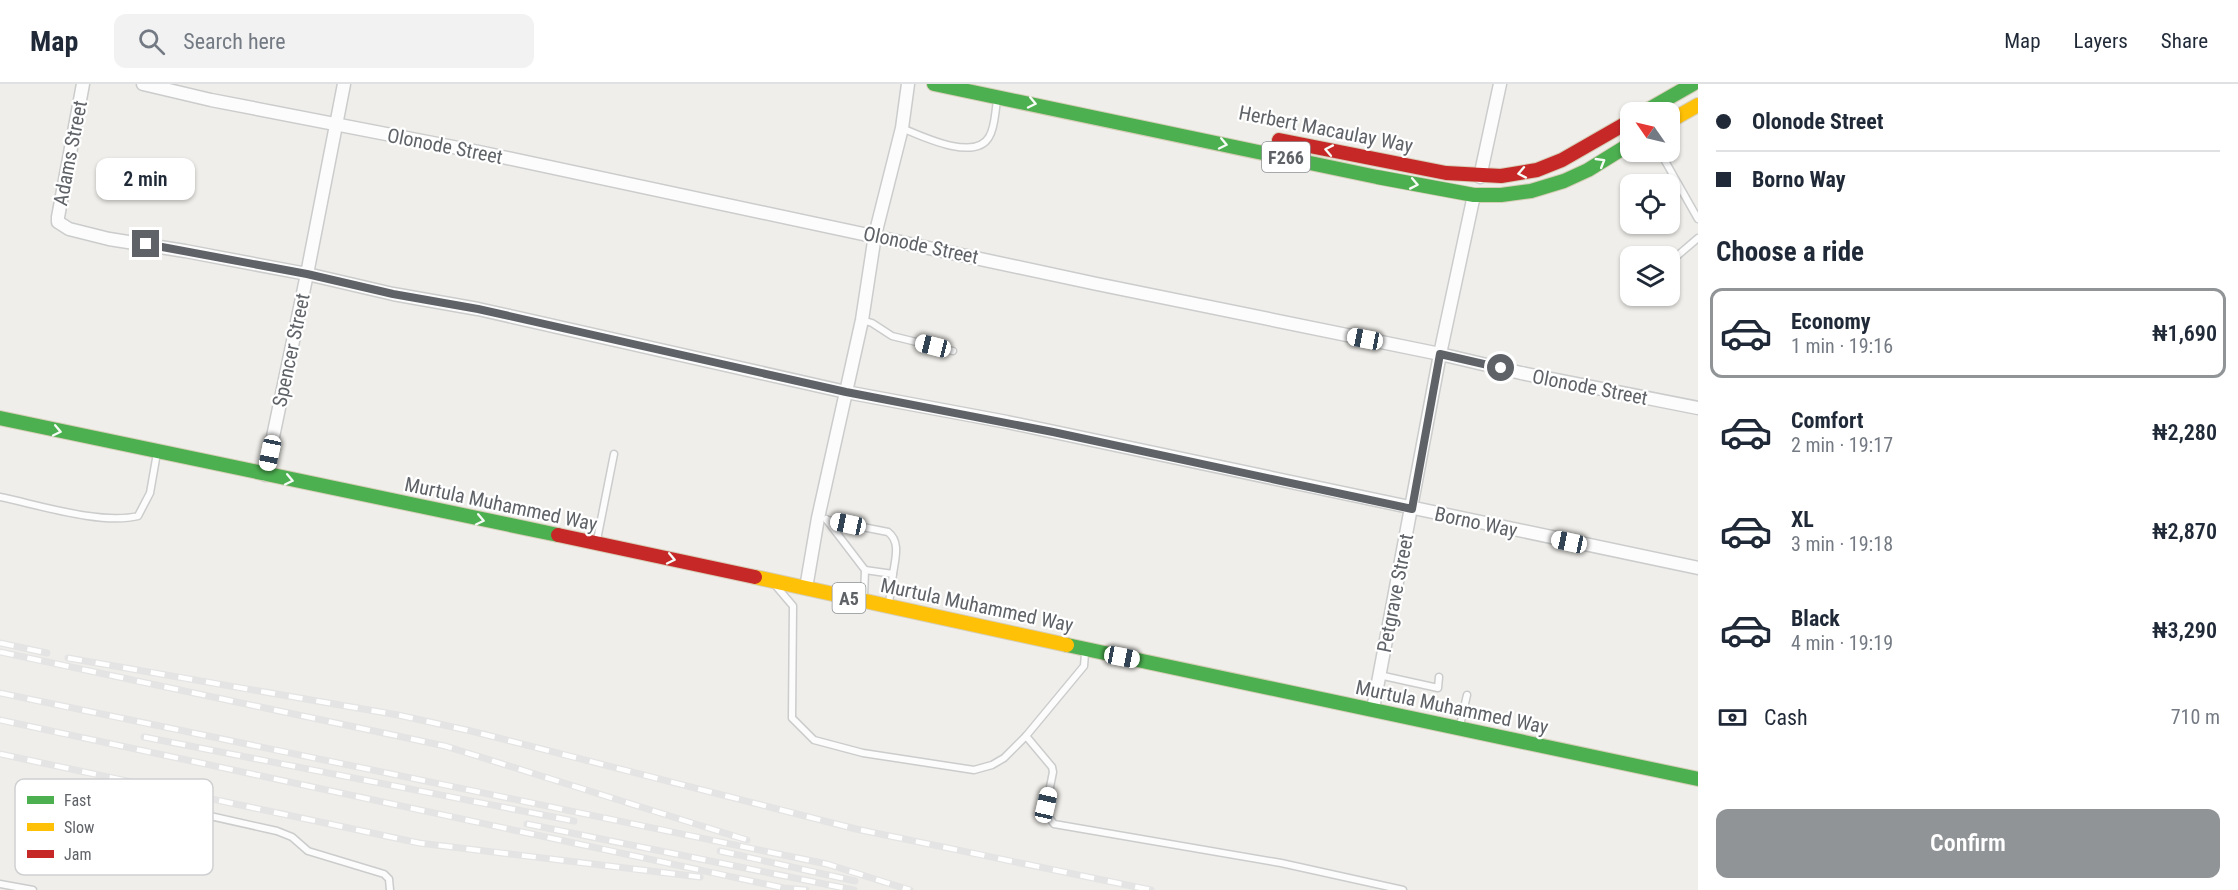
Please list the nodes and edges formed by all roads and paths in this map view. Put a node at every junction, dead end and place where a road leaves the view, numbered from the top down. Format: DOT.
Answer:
graph roads {
  1 [pos="83,84"];
  2 [pos="143,84"];
  3 [pos="344,84"];
  4 [pos="908,84"];
  5 [pos="934,84"];
  6 [pos="1500,84"];
  7 [pos="1693,84"];
  8 [pos="998,96"];
  9 [pos="1662,102"];
  10 [pos="1698,105"];
  11 [pos="1680,116"];
  12 [pos="336,124"];
  13 [pos="1620,127"];
  14 [pos="902,128"];
  15 [pos="1261,136"];
  16 [pos="1620,150"];
  17 [pos="1666,162"];
  18 [pos="1480,177"];
  19 [pos="1474,195"];
  20 [pos="1698,219"];
  21 [pos="58,222"];
  22 [pos="875,235"];
  23 [pos="1698,238"];
  24 [pos="1680,253"];
  25 [pos="307,274"];
  26 [pos="862,320"];
  27 [pos="953,351"];
  28 [pos="1440,354"];
  29 [pos="846,392"];
  30 [pos="1698,408"];
  31 [pos="0,418"];
  32 [pos="158,452"];
  33 [pos="614,453"];
  34 [pos="265,475"];
  35 [pos="0,497"];
  36 [pos="1412,509"];
  37 [pos="823,519"];
  38 [pos="596,544"];
  39 [pos="1698,567"];
  40 [pos="865,570"];
  41 [pos="894,574"];
  42 [pos="770,580"];
  43 [pos="806,588"];
  44 [pos="863,601"];
  45 [pos="889,605"];
  46 [pos="1085,649"];
  47 [pos="1379,675"];
  48 [pos="1439,677"];
  49 [pos="1467,696"];
  50 [pos="1373,709"];
  51 [pos="1459,729"];
  52 [pos="1026,736"];
  53 [pos="1698,779"];
  54 [pos="213,817"];
  55 [pos="0,884"];
  56 [pos="33,890"];
  57 [pos="390,890"];
  58 [pos="1403,890"];
  1 -- 21 [label="street, Adams Street"];
  2 -- 12 [label="street, Olonode Street"];
  3 -- 12 [label="street, Spencer Street"];
  4 -- 14 [label="street"];
  5 -- 8 [label="main road, Herbert Macaulay Way / F266"];
  6 -- 18 [label="street"];
  7 -- 9 [label="main road"];
  8 -- 14 [label="lane"];
  8 -- 19 [label="main road, Herbert Macaulay Way / F266, one-way"];
  10 -- 11 [label="main road"];
  12 -- 22 [label="street, Olonode Street"];
  12 -- 25 [label="street, Spencer Street"];
  13 -- 18 [label="main road, Herbert Macaulay Way / F266, one-way"];
  14 -- 22 [label="street"];
  18 -- 15 [label="main road, Herbert Macaulay Way / F266, one-way"];
  19 -- 16 [label="main road, Herbert Macaulay Way / F266, one-way"];
  17 -- 20 [label="lane"];
  19 -- 28 [label="street, Petgrave Street"];
  21 -- 25 [label="street, Borno Way"];
  22 -- 26 [label="street"];
  22 -- 28 [label="street, Olonode Street"];
  23 -- 24 [label="lane"];
  25 -- 29 [label="street, Borno Way"];
  25 -- 34 [label="street, Spencer Street"];
  26 -- 27 [label="lane"];
  26 -- 29 [label="street"];
  28 -- 30 [label="street, Olonode Street"];
  28 -- 36 [label="street, Petgrave Street"];
  29 -- 36 [label="street, Borno Way"];
  29 -- 37 [label="street"];
  31 -- 32 [label="main road, Murtula Muhammed Way / A5, one-way"];
  32 -- 34 [label="main road, Murtula Muhammed Way / A5"];
  32 -- 35 [label="lane"];
  33 -- 38 [label="lane"];
  34 -- 38 [label="main road, Murtula Muhammed Way / A5, one-way"];
  36 -- 39 [label="street, Borno Way"];
  36 -- 47 [label="street, Petgrave Street"];
  37 -- 40 [label="lane"];
  37 -- 41 [label="lane"];
  37 -- 43 [label="street"];
  38 -- 42 [label="main road, Murtula Muhammed Way / A5, one-way"];
  40 -- 41 [label="lane"];
  40 -- 44 [label="lane"];
  41 -- 45 [label="lane"];
  42 -- 43 [label="main road, Murtula Muhammed Way / A5"];
  42 -- 52 [label="lane"];
  43 -- 44 [label="main road, Murtula Muhammed Way / A5"];
  44 -- 45 [label="main road, Murtula Muhammed Way / A5"];
  45 -- 46 [label="main road, Murtula Muhammed Way / A5"];
  46 -- 50 [label="main road, Murtula Muhammed Way / A5"];
  46 -- 52 [label="lane"];
  47 -- 48 [label="lane"];
  47 -- 50 [label="street, Petgrave Street"];
  49 -- 51 [label="lane"];
  50 -- 51 [label="main road, Murtula Muhammed Way / A5"];
  51 -- 53 [label="main road, Murtula Muhammed Way / A5"];
  52 -- 58 [label="lane"];
  54 -- 57 [label="lane"];
  55 -- 56 [label="lane"];
}
